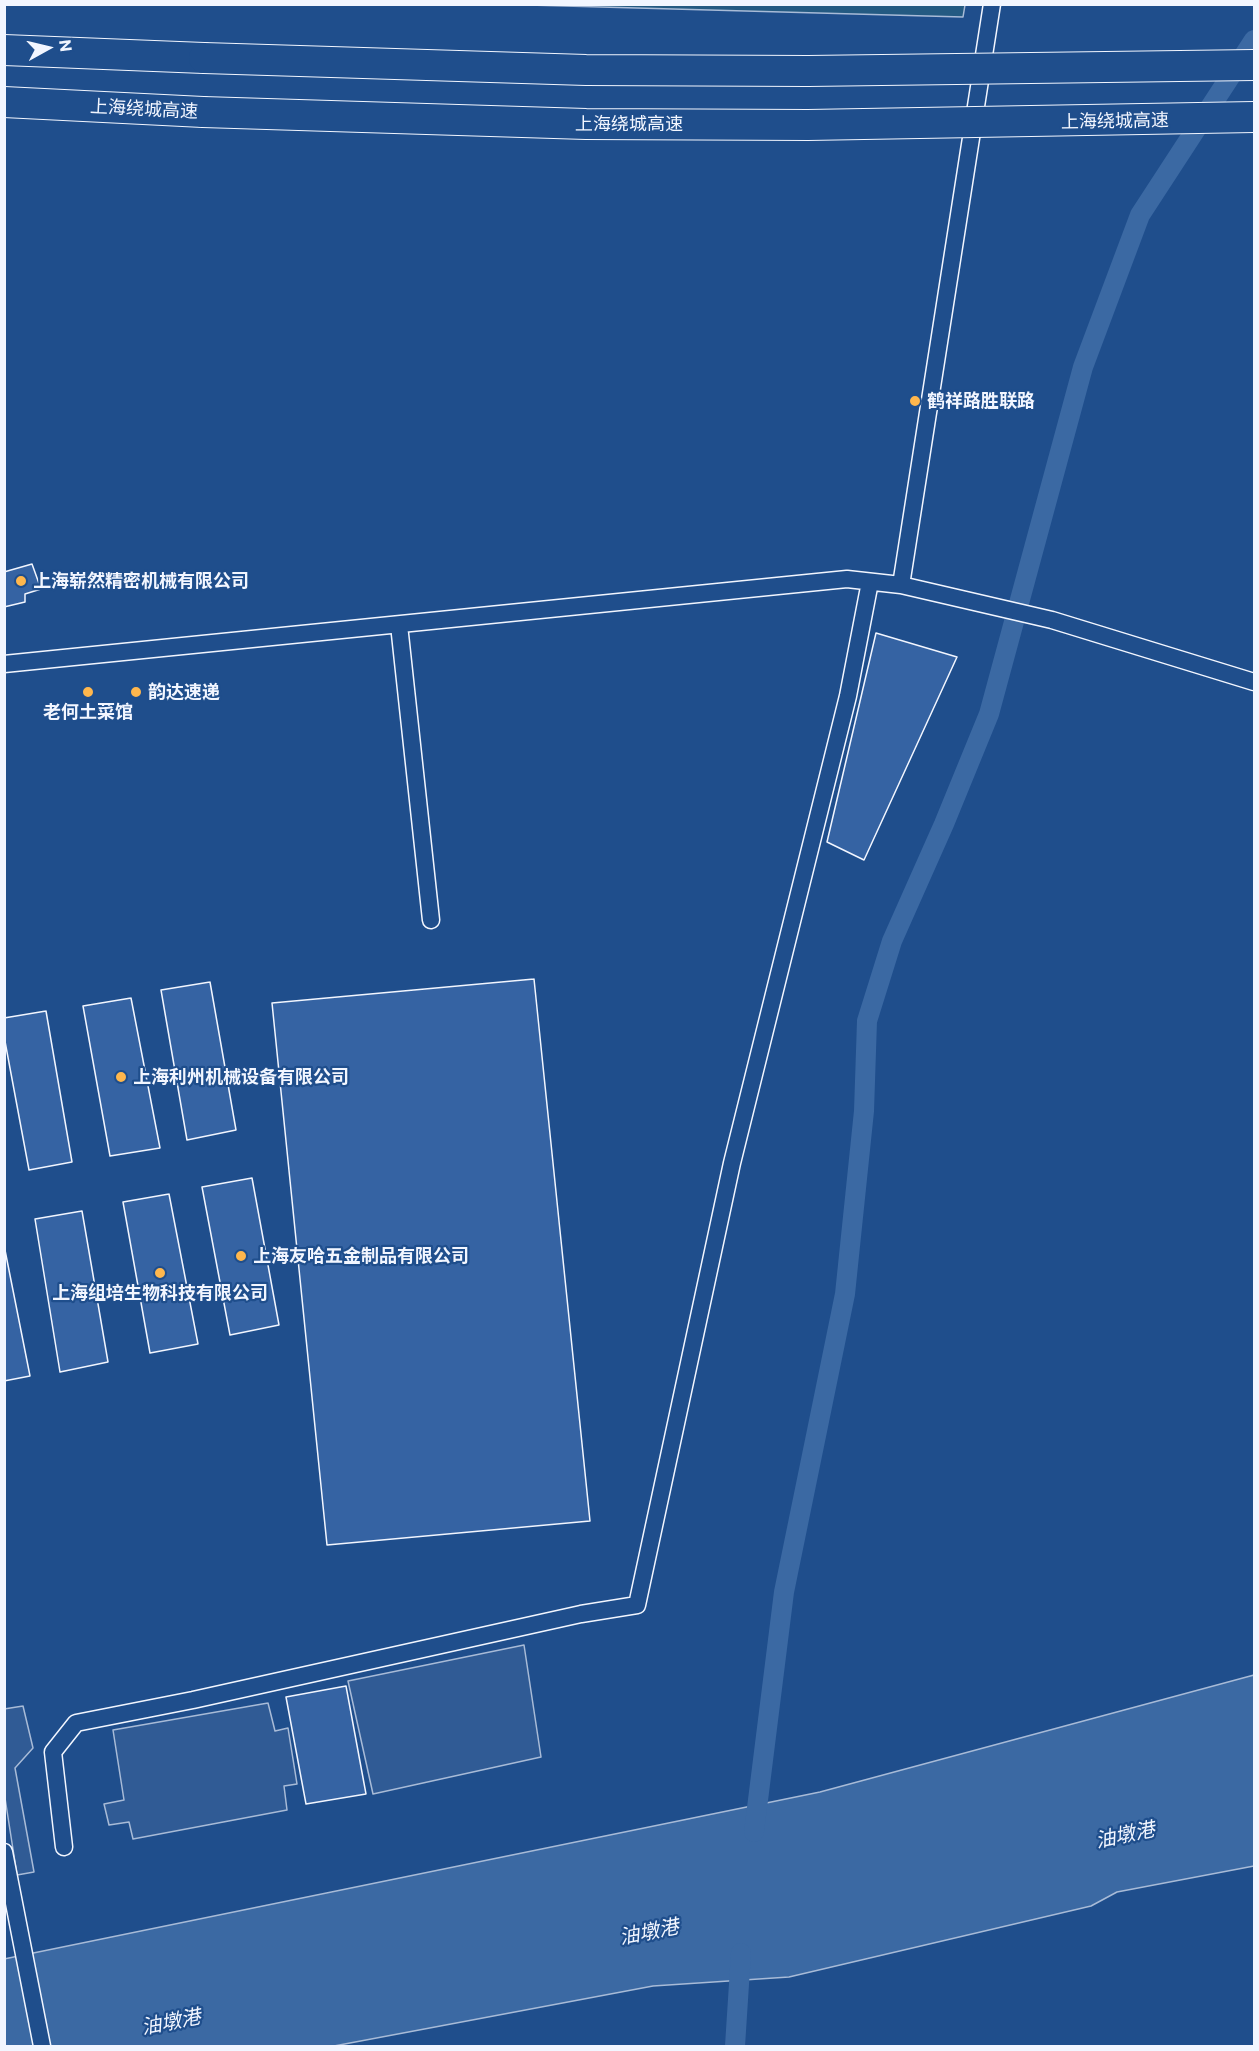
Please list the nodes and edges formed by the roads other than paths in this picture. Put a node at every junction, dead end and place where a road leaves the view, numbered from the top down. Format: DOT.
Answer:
graph roads {
  1 [pos="992,4"];
  2 [pos="4,50"];
  3 [pos="1254,65"];
  4 [pos="4,102"];
  5 [pos="1254,117"];
  6 [pos="870,582"];
  7 [pos="901,585"];
  8 [pos="399,625"];
  9 [pos="4,664"];
  10 [pos="1254,682"];
  11 [pos="431,920"];
  12 [pos="64,1847"];
  13 [pos="4,1852"];
  14 [pos="42,2046"];
  1 -- 7 [label="street"];
  2 -- 3 [label="highway, bridge"];
  4 -- 5 [label="highway, 上海绕城高速, bridge"];
  6 -- 7 [label="street"];
  6 -- 8 [label="street"];
  6 -- 12 [label="street"];
  7 -- 10 [label="street"];
  8 -- 9 [label="street"];
  8 -- 11 [label="street"];
  13 -- 14 [label="street"];
}
